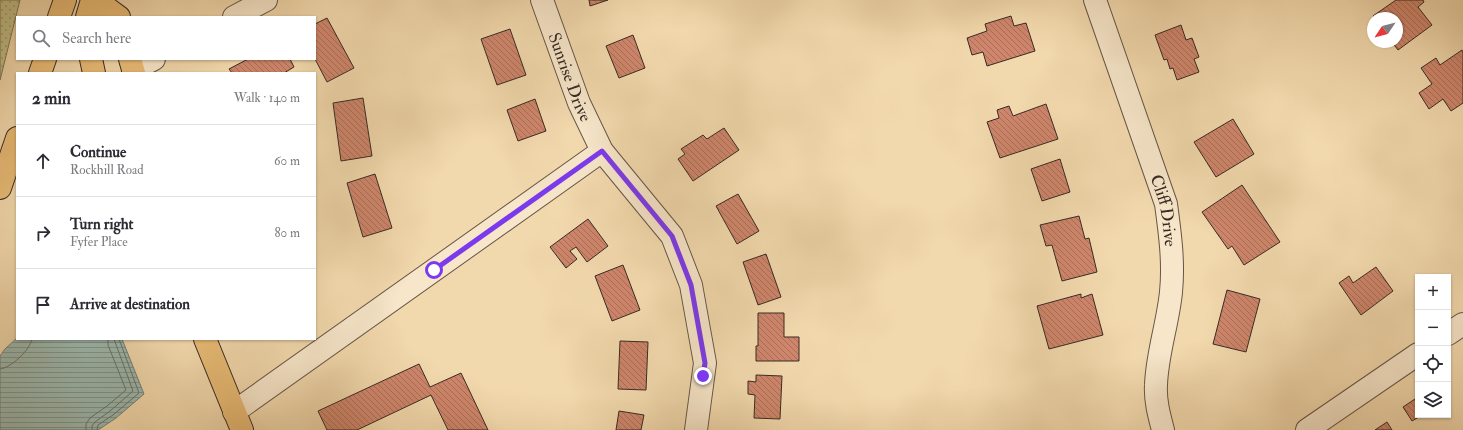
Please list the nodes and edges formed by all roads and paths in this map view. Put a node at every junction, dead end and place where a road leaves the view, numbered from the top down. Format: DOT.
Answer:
graph roads {
  1 [pos="65,0"];
  2 [pos="92,0"];
  3 [pos="96,0"];
  4 [pos="266,0"];
  5 [pos="542,0"];
  6 [pos="1095,0"];
  7 [pos="59,16"];
  8 [pos="87,16"];
  9 [pos="117,16"];
  10 [pos="236,16"];
  11 [pos="45,60"];
  12 [pos="91,60"];
  13 [pos="151,60"];
  14 [pos="132,67"];
  15 [pos="40,72"];
  16 [pos="94,72"];
  17 [pos="16,141"];
  18 [pos="602,151"];
  19 [pos="16,172"];
  20 [pos="0,188"];
  21 [pos="0,195"];
  22 [pos="1463,324"];
  23 [pos="1451,332"];
  24 [pos="205,340"];
  25 [pos="1415,356"];
  26 [pos="238,421"];
  27 [pos="696,430"];
  28 [pos="1163,430"];
  29 [pos="1307,430"];
  1 -- 7 [label="main road"];
  2 -- 8 [label="main road"];
  3 -- 9 [label="main road"];
  4 -- 10 [label="street"];
  5 -- 18 [label="street, Sunrise Drive"];
  6 -- 28 [label="street, Cliff Drive"];
  11 -- 15 [label="main road"];
  12 -- 16 [label="main road"];
  13 -- 14 [label="street"];
  17 -- 20 [label="main road"];
  18 -- 26 [label="street"];
  18 -- 27 [label="street, Sunrise Drive"];
  19 -- 21 [label="main road"];
  22 -- 23 [label="street"];
  24 -- 26 [label="main road"];
  25 -- 29 [label="street"];
}
